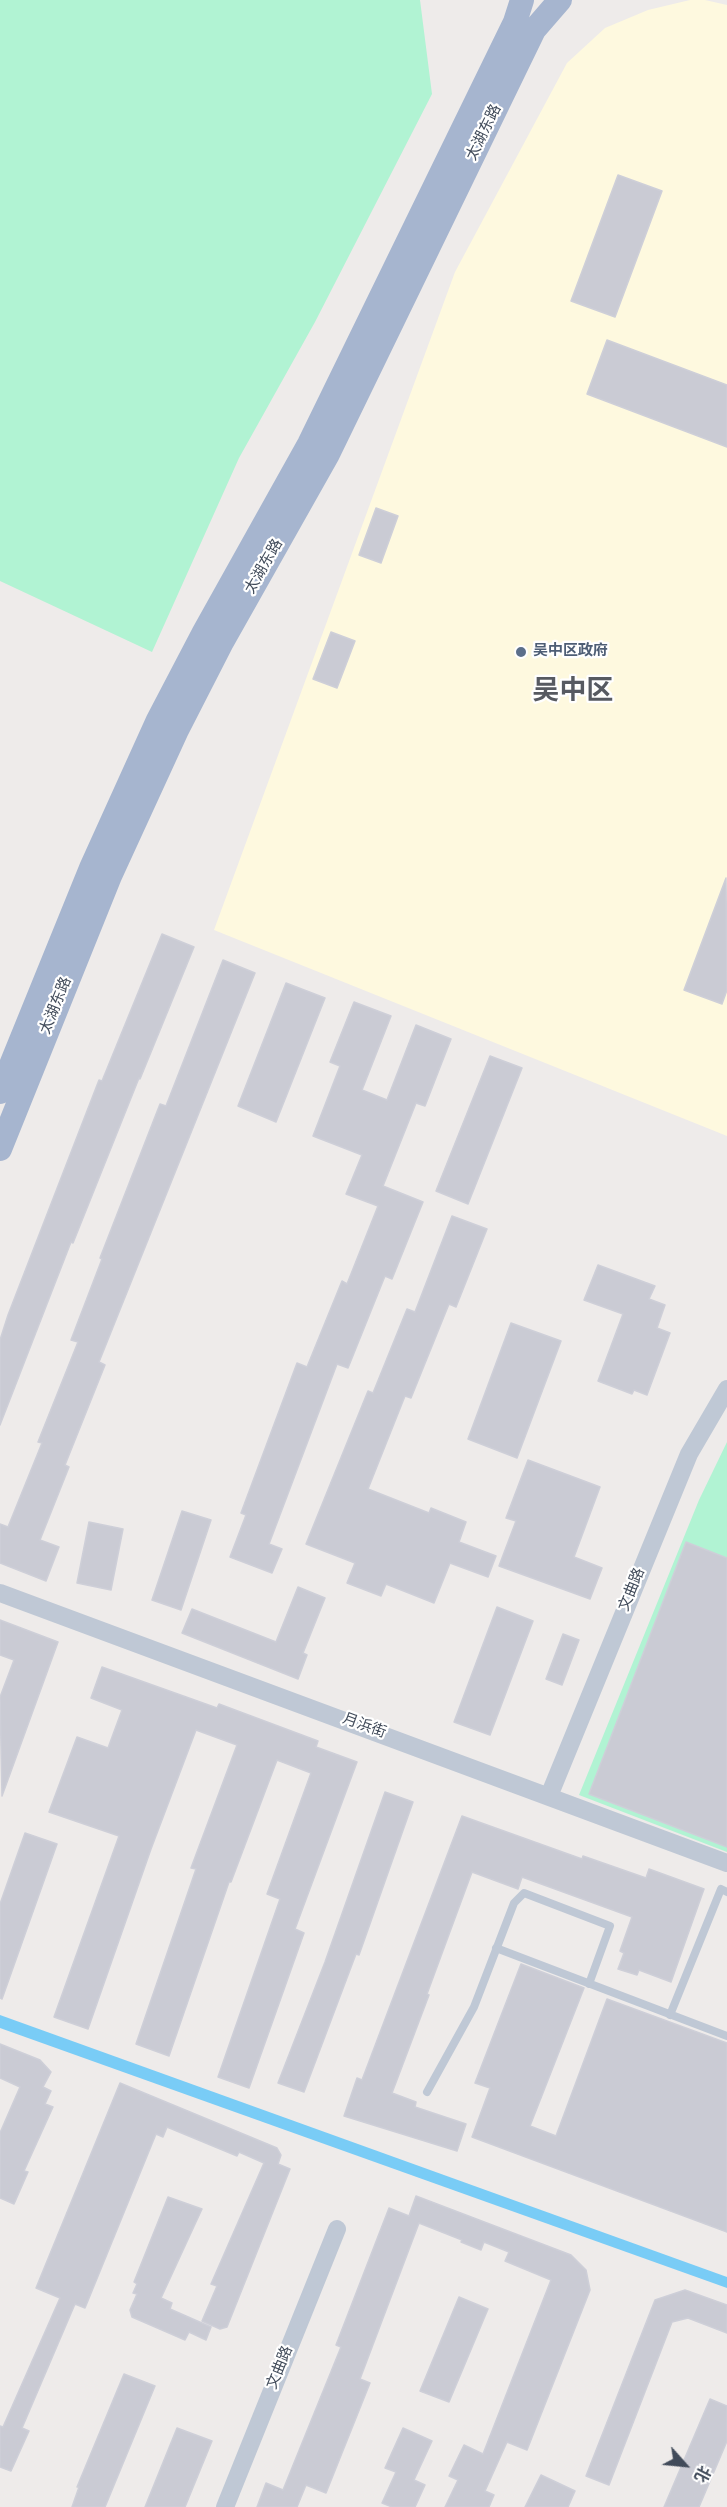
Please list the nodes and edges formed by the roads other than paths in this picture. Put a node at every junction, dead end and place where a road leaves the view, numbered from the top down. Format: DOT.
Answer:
graph roads {
  1 [pos="522,0"];
  2 [pos="560,0"];
  3 [pos="0,1092"];
  4 [pos="0,1149"];
  5 [pos="727,1389"];
  6 [pos="0,1593"];
  7 [pos="549,1796"];
  8 [pos="727,1863"];
  9 [pos="727,1892"];
  10 [pos="496,1948"];
  11 [pos="588,1984"];
  12 [pos="670,2015"];
  13 [pos="727,2036"];
  14 [pos="427,2092"];
  15 [pos="337,2229"];
  16 [pos="225,2507"];
  1 -- 3 [label="main road, 太湖东路"];
  2 -- 4 [label="main road, 太湖东路"];
  5 -- 7 [label="street, 文曲路"];
  6 -- 7 [label="street, 月浜街"];
  7 -- 8 [label="street, 月浜街"];
  9 -- 12 [label="lane"];
  10 -- 11 [label="lane"];
  10 -- 11 [label="lane"];
  10 -- 14 [label="lane"];
  11 -- 12 [label="lane"];
  12 -- 13 [label="lane"];
  15 -- 16 [label="street, 文曲路"];
}
